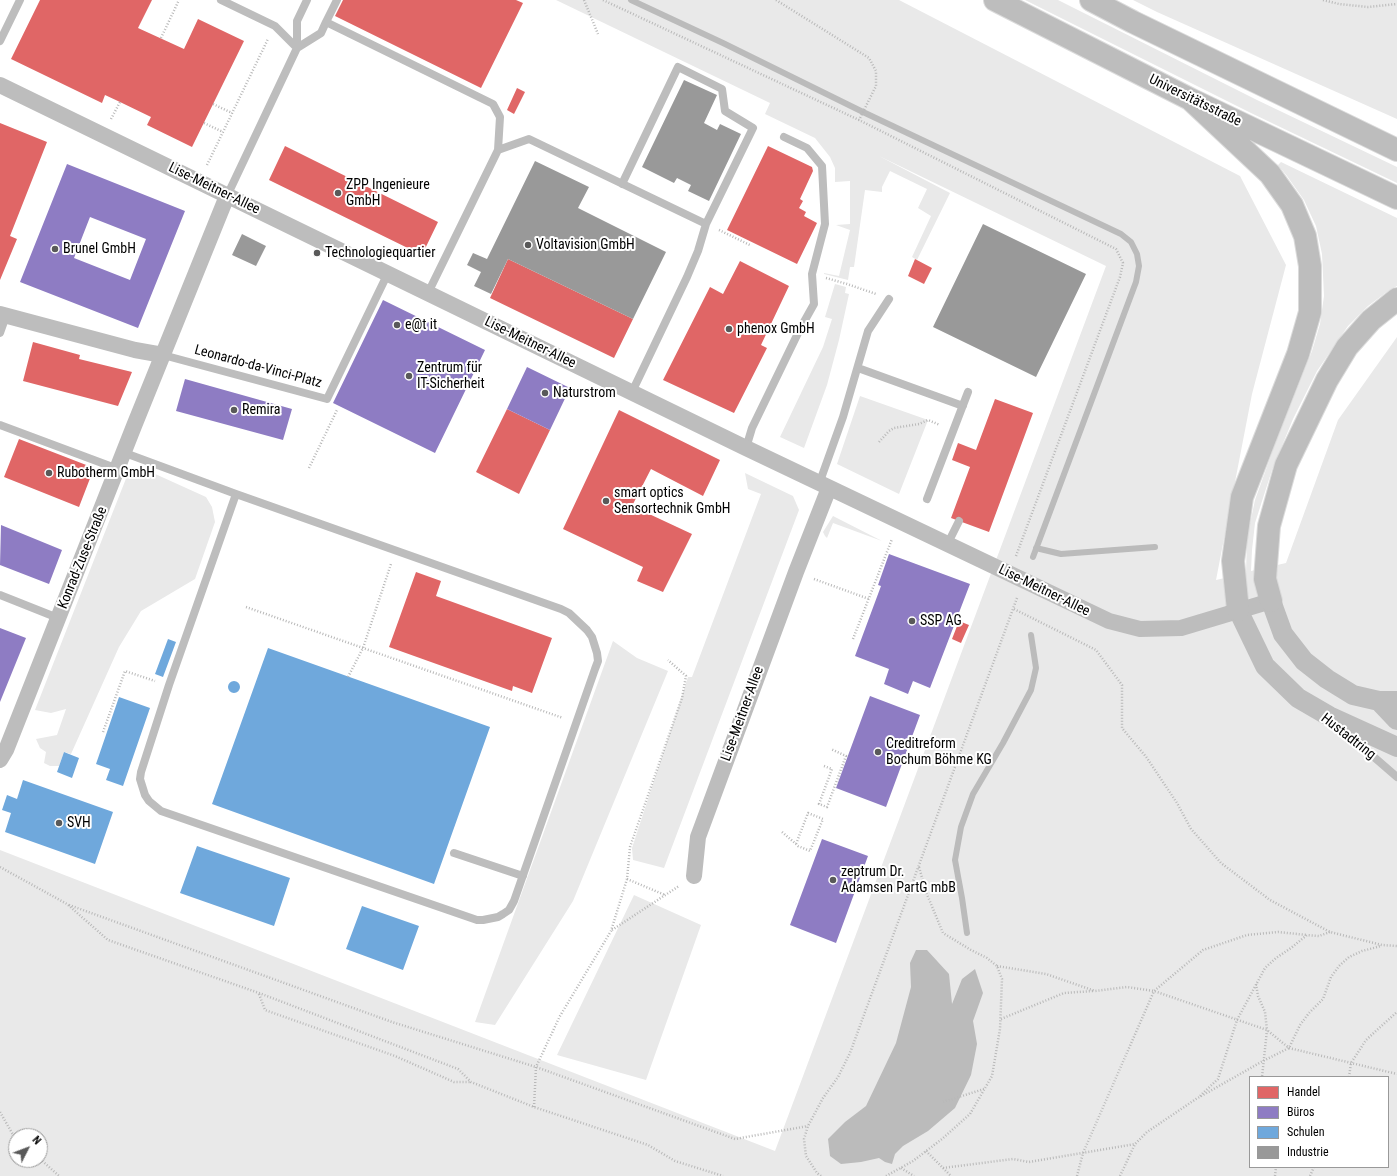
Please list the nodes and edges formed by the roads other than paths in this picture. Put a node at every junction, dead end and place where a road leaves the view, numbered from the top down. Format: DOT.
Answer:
graph roads {
  1 [pos="20,0"];
  2 [pos="221,0"];
  3 [pos="307,0"];
  4 [pos="337,0"];
  5 [pos="995,0"];
  6 [pos="1090,0"];
  7 [pos="326,22"];
  8 [pos="0,41"];
  9 [pos="297,48"];
  10 [pos="0,85"];
  11 [pos="1190,100"];
  12 [pos="784,136"];
  13 [pos="498,150"];
  14 [pos="1397,150"];
  15 [pos="622,184"];
  16 [pos="227,196"];
  17 [pos="1397,198"];
  18 [pos="706,224"];
  19 [pos="388,274"];
  20 [pos="428,293"];
  21 [pos="889,299"];
  22 [pos="1397,300"];
  23 [pos="3,315"];
  24 [pos="0,333"];
  25 [pos="163,354"];
  26 [pos="858,368"];
  27 [pos="632,392"];
  28 [pos="968,392"];
  29 [pos="963,406"];
  30 [pos="0,425"];
  31 [pos="746,448"];
  32 [pos="124,452"];
  33 [pos="118,469"];
  34 [pos="824,486"];
  35 [pos="236,494"];
  36 [pos="927,499"];
  37 [pos="959,521"];
  38 [pos="947,544"];
  39 [pos="0,595"];
  40 [pos="1271,601"];
  41 [pos="1238,610"];
  42 [pos="58,618"];
  43 [pos="1298,698"];
  44 [pos="1388,701"];
  45 [pos="1397,720"];
  46 [pos="1397,748"];
  47 [pos="0,760"];
  48 [pos="1397,777"];
  49 [pos="454,852"];
  50 [pos="523,876"];
  51 [pos="694,876"];
  1 -- 8 [label="lane"];
  2 -- 9 [label="lane"];
  3 -- 9 [label="lane"];
  4 -- 7 [label="lane"];
  5 -- 11 [label="highway, Universitätsstraße"];
  6 -- 14 [label="highway"];
  7 -- 9 [label="lane"];
  7 -- 13 [label="lane"];
  9 -- 16 [label="lane"];
  10 -- 16 [label="street, Lise-Meitner-Allee"];
  11 -- 17 [label="highway, Universitätsstraße"];
  11 -- 41 [label="highway"];
  12 -- 31 [label="lane"];
  13 -- 15 [label="lane"];
  13 -- 20 [label="lane"];
  15 -- 18 [label="lane"];
  15 -- 18 [label="lane"];
  16 -- 19 [label="street, Lise-Meitner-Allee"];
  16 -- 25 [label="street, Konrad-Zuse-Straße"];
  18 -- 27 [label="lane"];
  19 -- 20 [label="street, Lise-Meitner-Allee"];
  19 -- 25 [label="lane, Leonardo-da-Vinci-Platz"];
  20 -- 27 [label="street, Lise-Meitner-Allee"];
  21 -- 26 [label="lane, Lise-Meitner-Allee"];
  22 -- 40 [label="highway"];
  23 -- 24 [label="lane"];
  23 -- 25 [label="street"];
  25 -- 32 [label="street, Konrad-Zuse-Straße"];
  26 -- 29 [label="lane"];
  26 -- 34 [label="lane, Lise-Meitner-Allee"];
  27 -- 31 [label="street, Lise-Meitner-Allee"];
  28 -- 29 [label="lane"];
  29 -- 36 [label="lane"];
  30 -- 33 [label="lane"];
  31 -- 34 [label="street, Lise-Meitner-Allee"];
  32 -- 33 [label="street, Konrad-Zuse-Straße"];
  32 -- 35 [label="lane"];
  33 -- 42 [label="street, Konrad-Zuse-Straße"];
  34 -- 38 [label="street, Lise-Meitner-Allee"];
  34 -- 51 [label="street, Lise-Meitner-Allee"];
  35 -- 50 [label="lane"];
  35 -- 50 [label="lane"];
  37 -- 38 [label="lane"];
  38 -- 41 [label="street, Lise-Meitner-Allee"];
  39 -- 42 [label="lane"];
  40 -- 41 [label="street, Lise-Meitner-Allee"];
  40 -- 44 [label="street"];
  41 -- 43 [label="street, Hustadtring"];
  42 -- 47 [label="street, Konrad-Zuse-Straße"];
  43 -- 46 [label="street, Hustadtring"];
  43 -- 48 [label="lane, Hustadtring"];
  44 -- 45 [label="street"];
  49 -- 50 [label="lane"];
}
